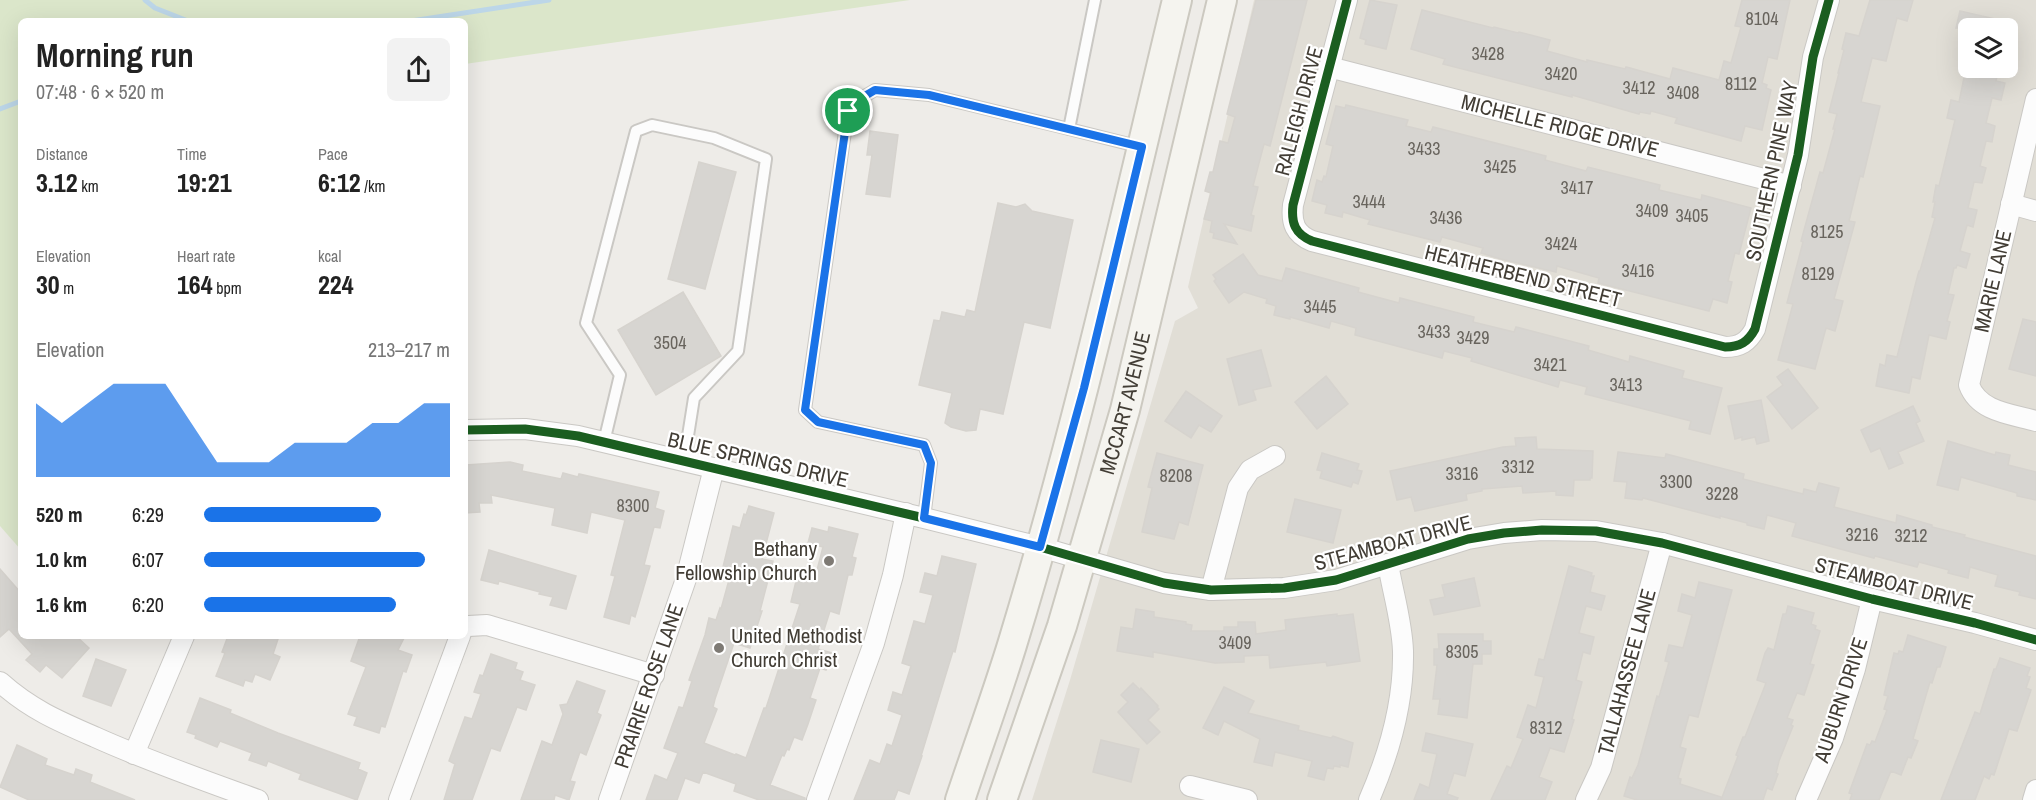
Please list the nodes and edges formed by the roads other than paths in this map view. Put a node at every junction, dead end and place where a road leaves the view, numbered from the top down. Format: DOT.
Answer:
graph roads {
  1 [pos="1095,0"];
  2 [pos="1177,0"];
  3 [pos="1222,0"];
  4 [pos="1347,0"];
  5 [pos="1828,0"];
  6 [pos="1329,67"];
  7 [pos="2036,99"];
  8 [pos="1069,129"];
  9 [pos="1142,147"];
  10 [pos="1791,186"];
  11 [pos="2010,204"];
  12 [pos="2036,210"];
  13 [pos="1297,232"];
  14 [pos="1742,344"];
  15 [pos="2036,421"];
  16 [pos="468,430"];
  17 [pos="604,442"];
  18 [pos="1275,456"];
  19 [pos="684,461"];
  20 [pos="714,468"];
  21 [pos="915,515"];
  22 [pos="1662,543"];
  23 [pos="1040,547"];
  24 [pos="1082,559"];
  25 [pos="1388,564"];
  26 [pos="1211,590"];
  27 [pos="1872,599"];
  28 [pos="468,626"];
  29 [pos="183,639"];
  30 [pos="459,639"];
  31 [pos="2036,640"];
  32 [pos="654,675"];
  33 [pos="0,682"];
  34 [pos="134,754"];
  35 [pos="1190,786"];
  36 [pos="2036,790"];
  37 [pos="258,800"];
  38 [pos="399,800"];
  39 [pos="609,800"];
  40 [pos="817,800"];
  41 [pos="960,800"];
  42 [pos="1002,800"];
  43 [pos="1247,800"];
  44 [pos="1369,800"];
  45 [pos="1586,800"];
  46 [pos="1806,800"];
  47 [pos="2032,800"];
  1 -- 8 [label="lane"];
  2 -- 9 [label="main road"];
  3 -- 24 [label="main road, MCCART AVENUE"];
  4 -- 6 [label="street, RALEIGH DRIVE"];
  5 -- 10 [label="street, SOUTHERN PINE WAY"];
  6 -- 10 [label="street, MICHELLE RIDGE DRIVE"];
  6 -- 13 [label="street, RALEIGH DRIVE"];
  7 -- 11 [label="street, MARIE LANE"];
  8 -- 9 [label="lane"];
  8 -- 21 [label="lane"];
  9 -- 23 [label="main road"];
  10 -- 14 [label="street, SOUTHERN PINE WAY"];
  11 -- 12 [label="street"];
  11 -- 15 [label="street, MARIE LANE"];
  13 -- 14 [label="street, HEATHERBEND STREET"];
  16 -- 17 [label="street, BLUE SPRINGS DRIVE"];
  17 -- 19 [label="street, BLUE SPRINGS DRIVE"];
  17 -- 19 [label="lane"];
  18 -- 26 [label="street"];
  19 -- 20 [label="street, BLUE SPRINGS DRIVE"];
  20 -- 21 [label="street, BLUE SPRINGS DRIVE"];
  20 -- 32 [label="street, PRAIRIE ROSE LANE"];
  21 -- 23 [label="street, BLUE SPRINGS DRIVE"];
  21 -- 40 [label="street"];
  22 -- 25 [label="street, STEAMBOAT DRIVE"];
  22 -- 27 [label="street, STEAMBOAT DRIVE"];
  22 -- 45 [label="street, TALLAHASSEE LANE"];
  23 -- 24 [label="street, STEAMBOAT DRIVE"];
  23 -- 41 [label="main road"];
  24 -- 26 [label="street, STEAMBOAT DRIVE"];
  24 -- 42 [label="main road, MCCART AVENUE"];
  25 -- 26 [label="street, STEAMBOAT DRIVE"];
  25 -- 44 [label="street"];
  27 -- 31 [label="street, STEAMBOAT DRIVE"];
  27 -- 46 [label="street, AUBURN DRIVE"];
  28 -- 32 [label="street"];
  29 -- 34 [label="street"];
  30 -- 38 [label="street"];
  32 -- 39 [label="street, PRAIRIE ROSE LANE"];
  33 -- 34 [label="street"];
  34 -- 37 [label="street"];
  35 -- 43 [label="street"];
  36 -- 47 [label="street"];
}
